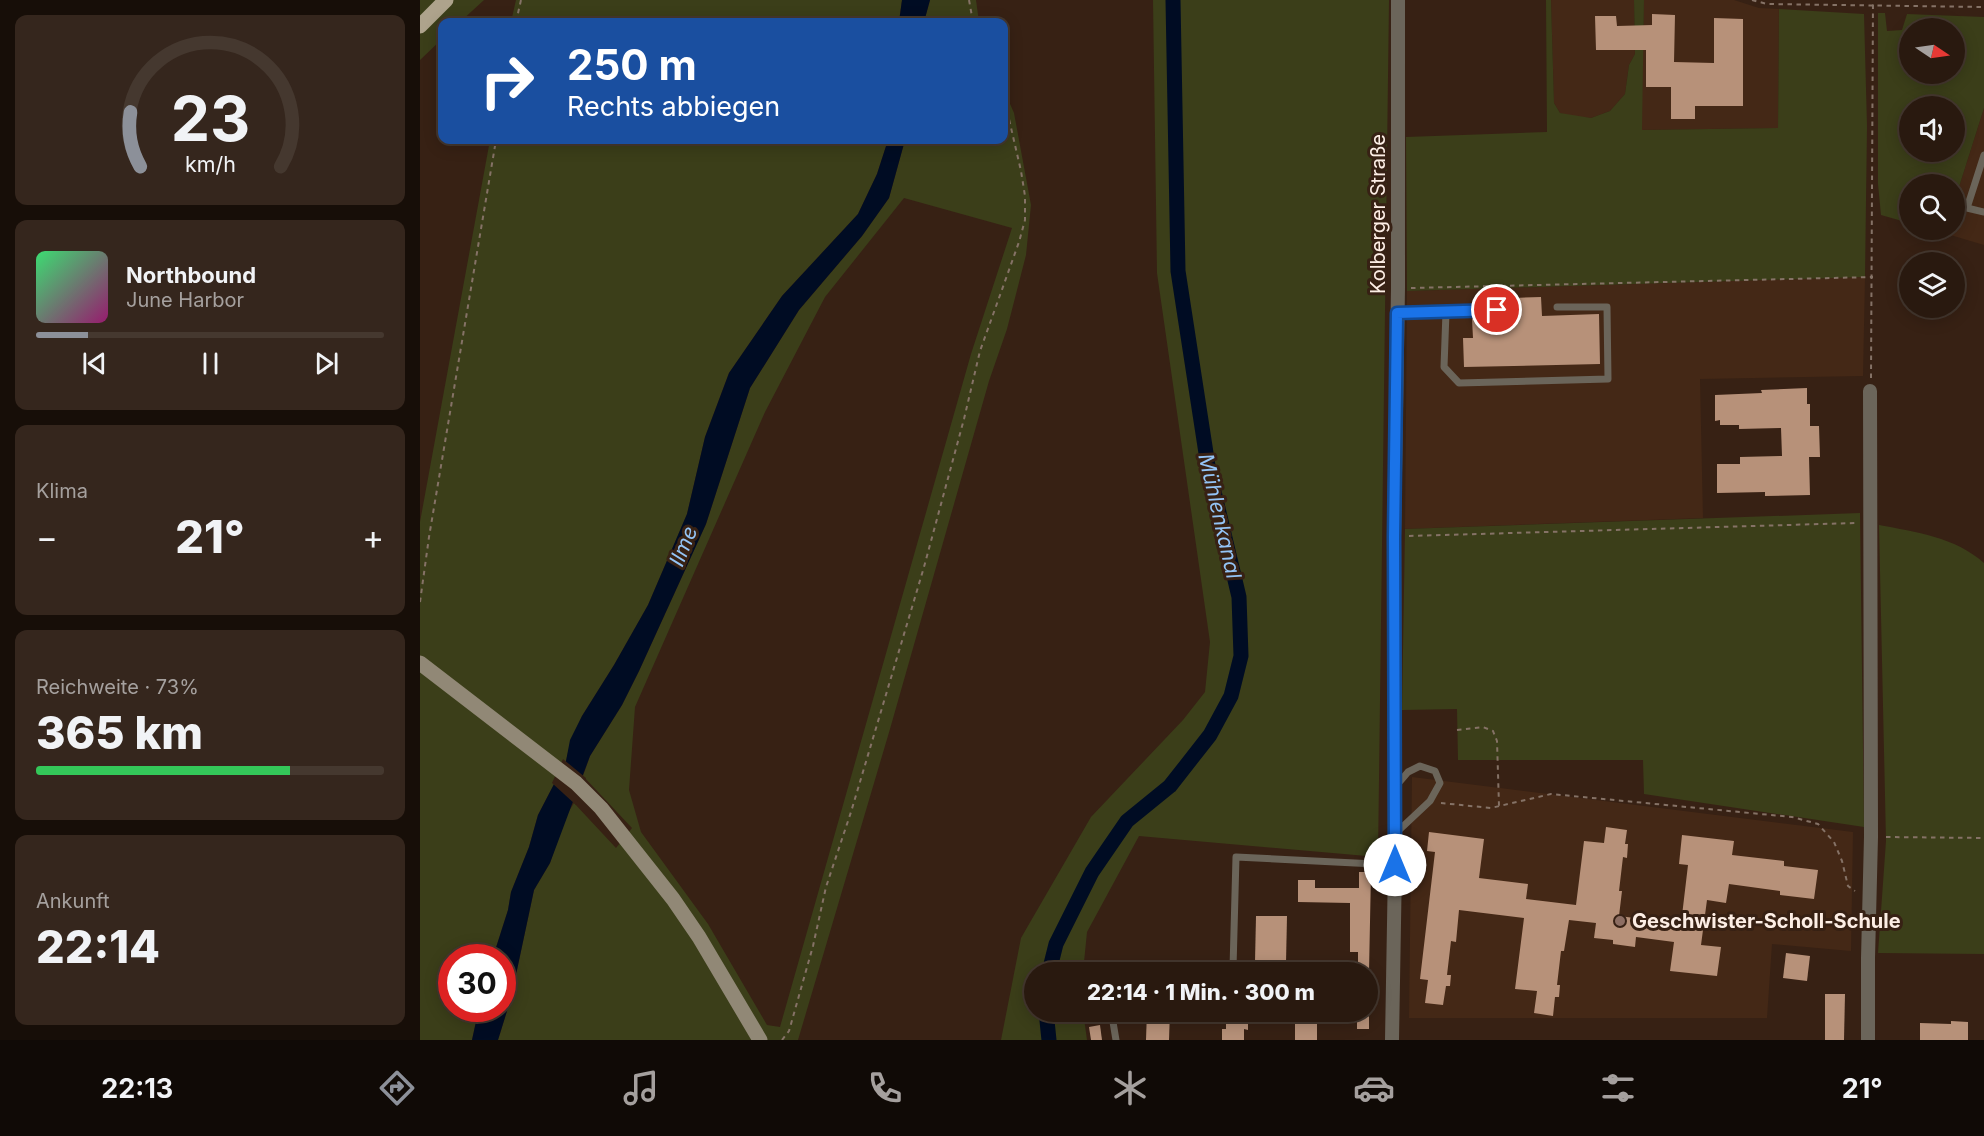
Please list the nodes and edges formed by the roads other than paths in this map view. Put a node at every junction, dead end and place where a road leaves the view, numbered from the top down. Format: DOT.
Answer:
graph roads {
  1 [pos="446,0"];
  2 [pos="1398,0"];
  3 [pos="420,26"];
  4 [pos="1984,155"];
  5 [pos="1984,212"];
  6 [pos="1557,307"];
  7 [pos="1497,310"];
  8 [pos="1446,312"];
  9 [pos="1397,313"];
  10 [pos="1870,391"];
  11 [pos="420,663"];
  12 [pos="1395,786"];
  13 [pos="1395,834"];
  14 [pos="1395,865"];
  15 [pos="1233,962"];
  16 [pos="1113,1022"];
  17 [pos="760,1040"];
  18 [pos="1116,1040"];
  19 [pos="1392,1040"];
  20 [pos="1868,1040"];
  1 -- 3 [label="main road"];
  2 -- 9 [label="street, Kolberger Straße"];
  4 -- 5 [label="lane"];
  6 -- 8 [label="lane"];
  7 -- 8 [label="lane"];
  8 -- 9 [label="lane"];
  9 -- 12 [label="street, Kolberger Straße"];
  10 -- 20 [label="street"];
  11 -- 17 [label="street"];
  12 -- 13 [label="street, Kolberger Straße"];
  12 -- 13 [label="lane"];
  13 -- 14 [label="street, Kolberger Straße"];
  14 -- 15 [label="lane"];
  14 -- 19 [label="street, Kolberger Straße"];
  16 -- 18 [label="lane"];
}
